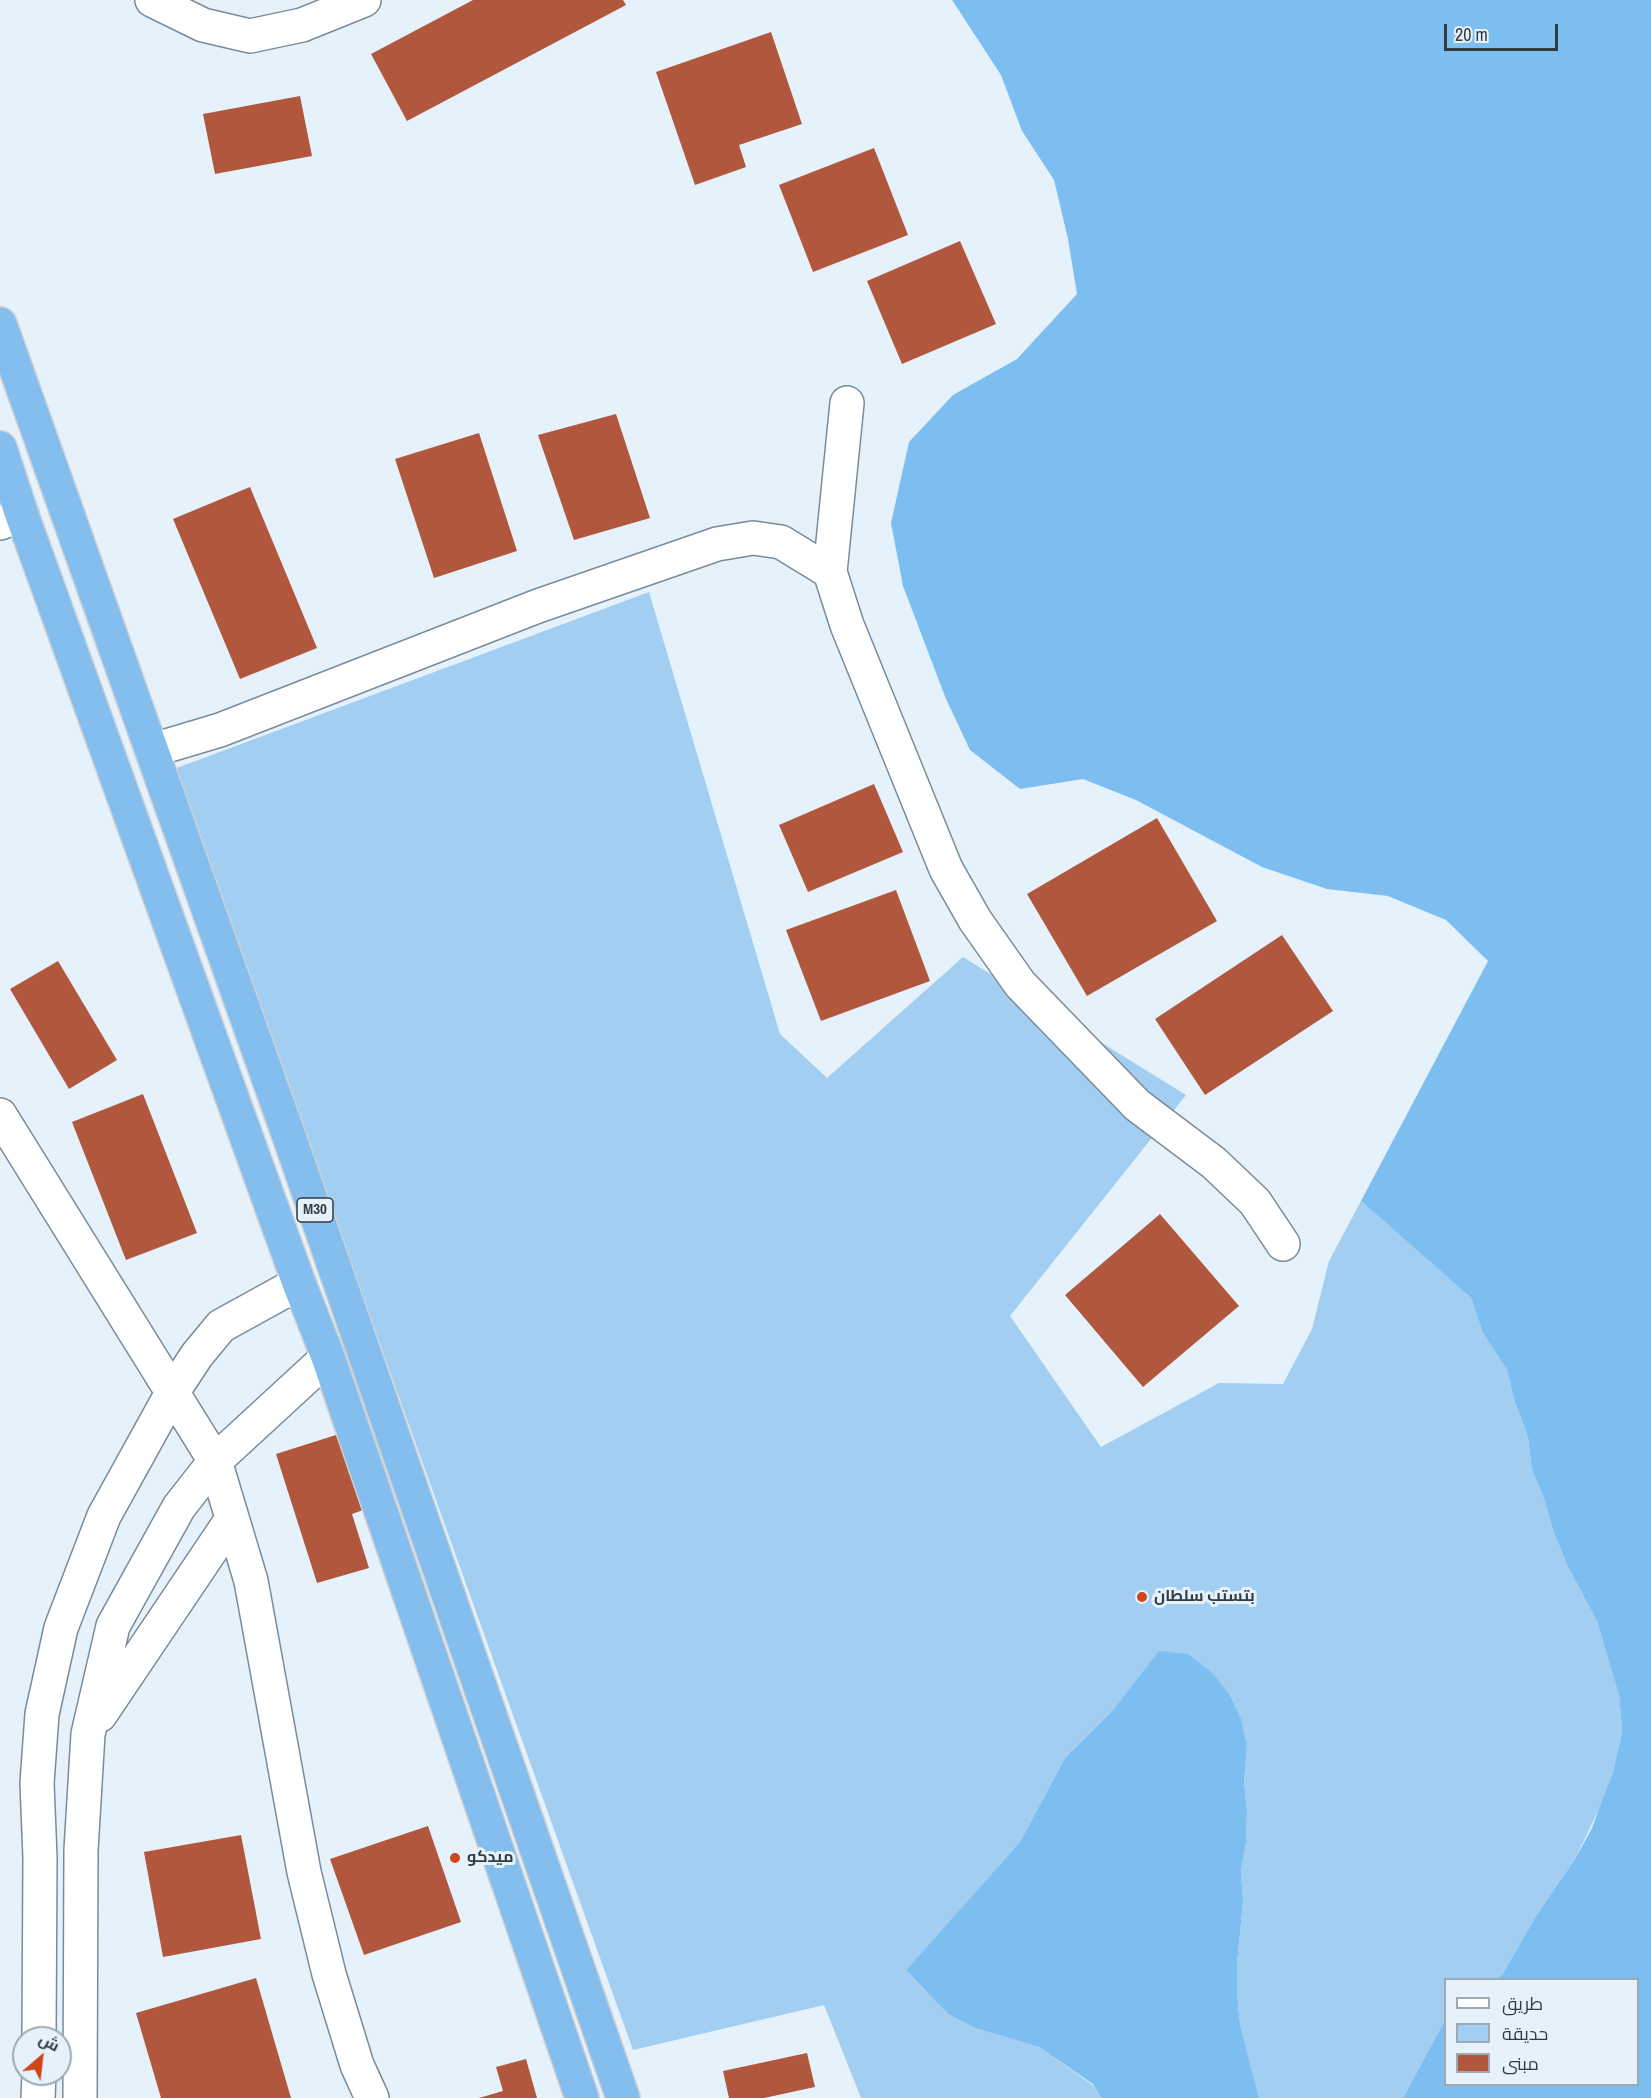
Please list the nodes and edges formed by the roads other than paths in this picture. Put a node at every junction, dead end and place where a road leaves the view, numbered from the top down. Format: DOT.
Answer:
graph roads {
  1 [pos="152,0"];
  2 [pos="364,0"];
  3 [pos="0,324"];
  4 [pos="847,403"];
  5 [pos="0,448"];
  6 [pos="11,519"];
  7 [pos="830,572"];
  8 [pos="153,750"];
  9 [pos="0,1115"];
  10 [pos="1283,1244"];
  11 [pos="299,1283"];
  12 [pos="328,1357"];
  13 [pos="172,1393"];
  14 [pos="215,1461"];
  15 [pos="232,1519"];
  16 [pos="88,1734"];
  17 [pos="39,2026"];
  18 [pos="80,2098"];
  19 [pos="372,2098"];
  20 [pos="582,2098"];
  21 [pos="623,2098"];
  1 -- 2 [label="street"];
  3 -- 8 [label="highway, M30"];
  4 -- 7 [label="street"];
  5 -- 6 [label="highway, M30"];
  6 -- 11 [label="highway, M30"];
  7 -- 8 [label="street"];
  7 -- 10 [label="street"];
  8 -- 21 [label="highway, M30"];
  9 -- 13 [label="street"];
  11 -- 12 [label="highway, M30"];
  11 -- 13 [label="street"];
  12 -- 14 [label="street"];
  12 -- 20 [label="highway, M30"];
  13 -- 14 [label="street"];
  13 -- 17 [label="street"];
  14 -- 15 [label="street"];
  14 -- 16 [label="street"];
  15 -- 16 [label="street"];
  15 -- 19 [label="street"];
  16 -- 18 [label="street"];
}
